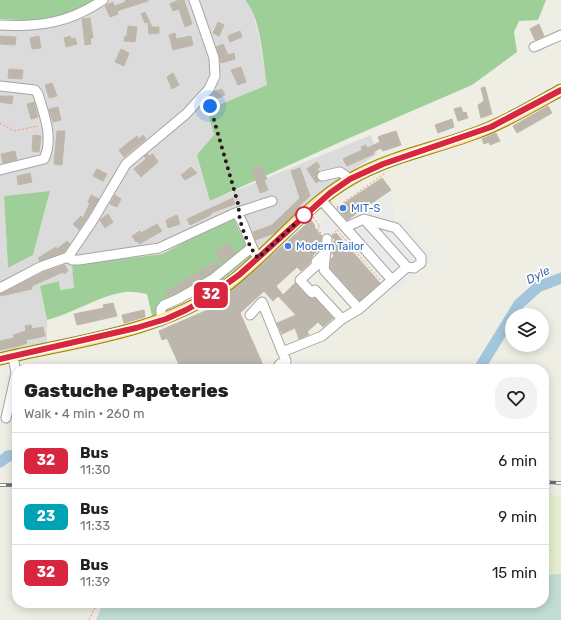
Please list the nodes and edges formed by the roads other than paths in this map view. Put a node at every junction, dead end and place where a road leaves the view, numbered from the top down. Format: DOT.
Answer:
graph roads {
  1 [pos="103,0"];
  2 [pos="194,0"];
  3 [pos="0,26"];
  4 [pos="561,35"];
  5 [pos="534,47"];
  6 [pos="0,86"];
  7 [pos="561,90"];
  8 [pos="0,170"];
  9 [pos="322,176"];
  10 [pos="350,179"];
  11 [pos="272,201"];
  12 [pos="322,201"];
  13 [pos="238,213"];
  14 [pos="364,219"];
  15 [pos="342,227"];
  16 [pos="327,239"];
  17 [pos="251,248"];
  18 [pos="326,252"];
  19 [pos="68,257"];
  20 [pos="258,258"];
  21 [pos="407,267"];
  22 [pos="389,283"];
  23 [pos="0,288"];
  24 [pos="359,309"];
  25 [pos="250,315"];
  26 [pos="342,319"];
  27 [pos="161,321"];
  28 [pos="282,352"];
  29 [pos="13,356"];
  30 [pos="0,359"];
  31 [pos="14,364"];
  32 [pos="280,364"];
  33 [pos="12,391"];
  34 [pos="6,418"];
  1 -- 3 [label="street"];
  2 -- 19 [label="street"];
  4 -- 5 [label="street"];
  6 -- 8 [label="street"];
  7 -- 10 [label="main road"];
  9 -- 10 [label="street"];
  10 -- 12 [label="main road"];
  11 -- 13 [label="street"];
  12 -- 15 [label="street"];
  12 -- 20 [label="main road"];
  13 -- 17 [label="street"];
  13 -- 19 [label="street"];
  14 -- 15 [label="street"];
  14 -- 21 [label="street"];
  14 -- 21 [label="street"];
  15 -- 22 [label="street"];
  16 -- 18 [label="street"];
  17 -- 20 [label="street"];
  17 -- 27 [label="street"];
  18 -- 24 [label="street"];
  18 -- 26 [label="street"];
  19 -- 23 [label="street"];
  20 -- 27 [label="main road"];
  21 -- 22 [label="street"];
  22 -- 24 [label="street"];
  24 -- 26 [label="street"];
  25 -- 28 [label="street"];
  26 -- 28 [label="street"];
  27 -- 29 [label="main road"];
  28 -- 32 [label="street"];
  29 -- 30 [label="main road"];
  29 -- 31 [label="street"];
  33 -- 34 [label="street"];
}
